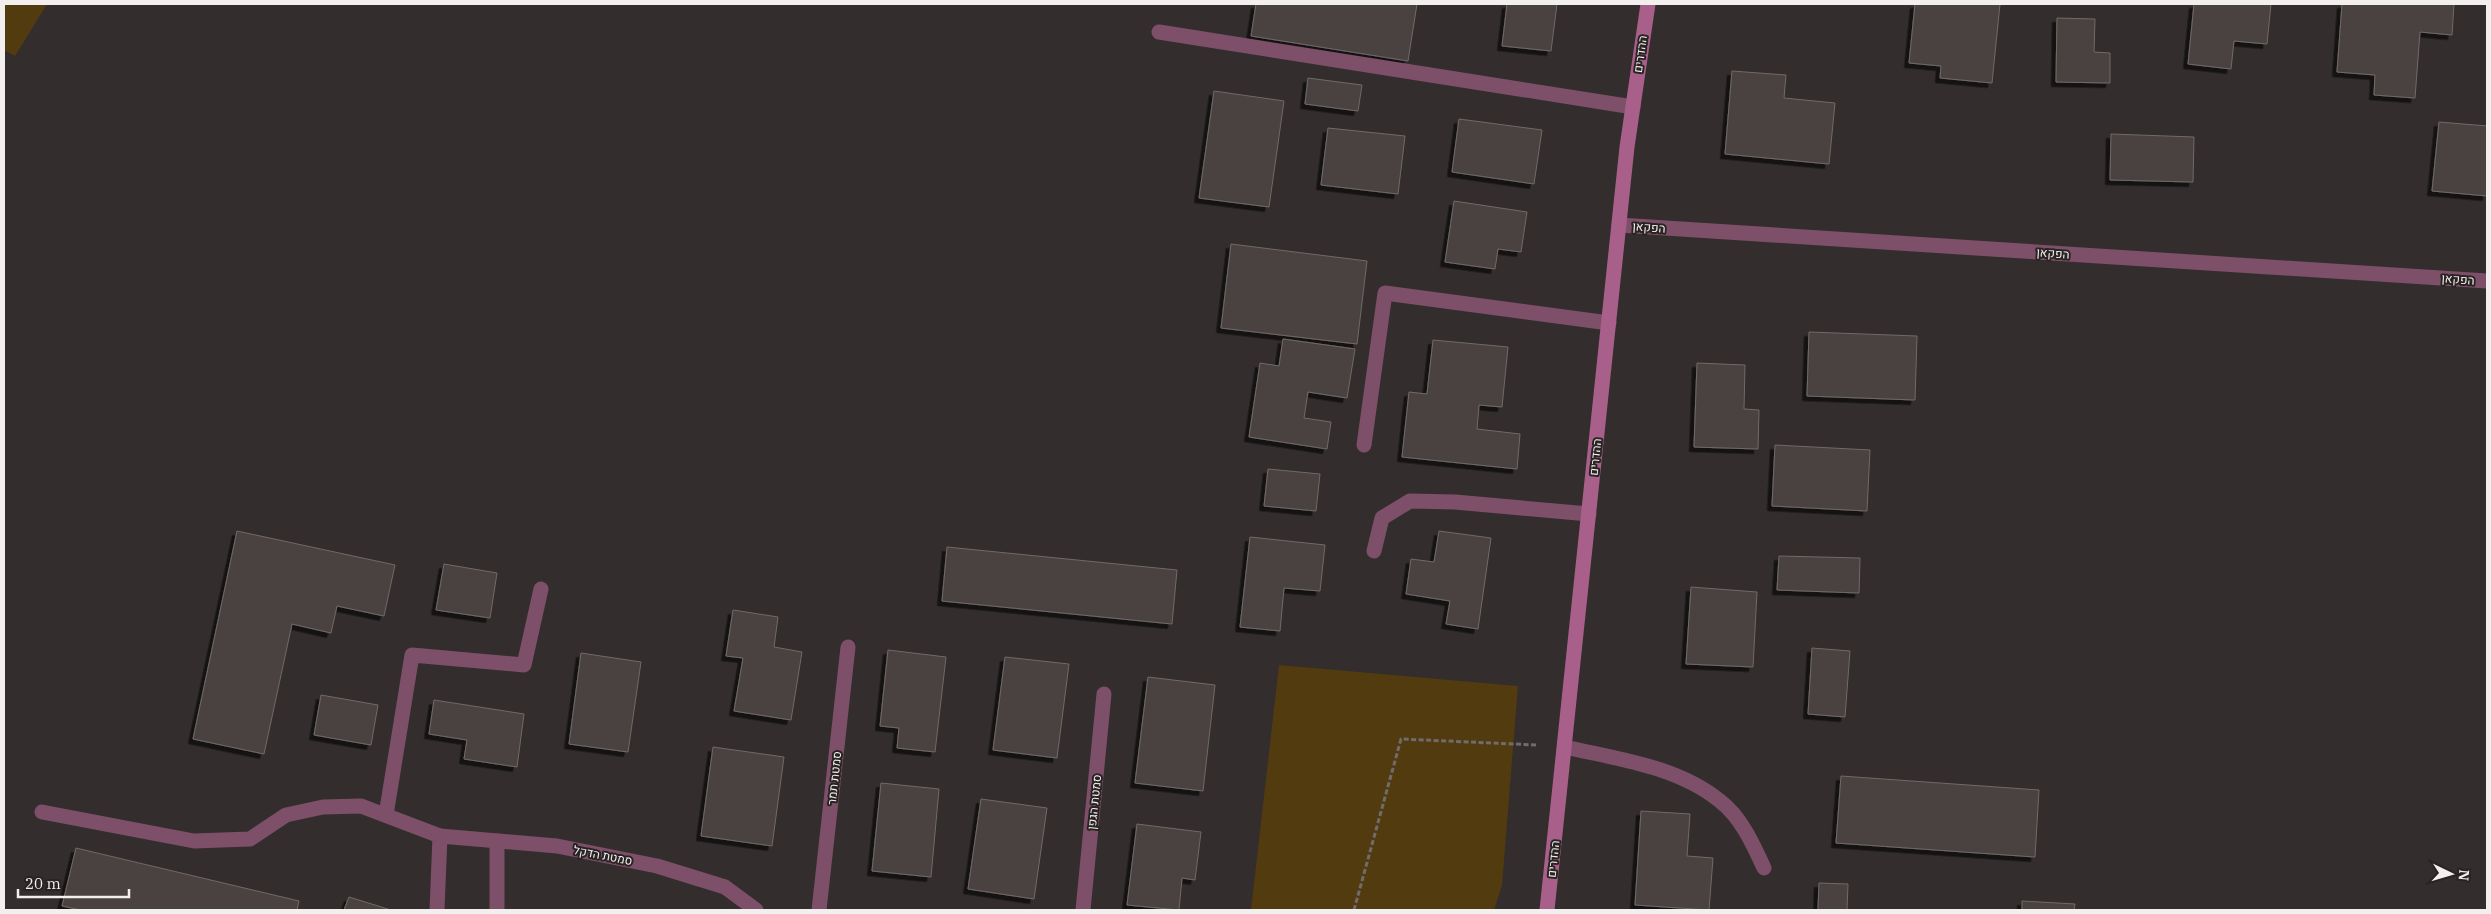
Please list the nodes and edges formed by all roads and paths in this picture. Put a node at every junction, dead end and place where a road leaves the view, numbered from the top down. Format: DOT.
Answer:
graph roads {
  1 [pos="1648,4"];
  2 [pos="1159,32"];
  3 [pos="1633,107"];
  4 [pos="1619,225"];
  5 [pos="2487,281"];
  6 [pos="1609,323"];
  7 [pos="1364,444"];
  8 [pos="1589,514"];
  9 [pos="1374,551"];
  10 [pos="542,589"];
  11 [pos="848,647"];
  12 [pos="1104,694"];
  13 [pos="1565,747"];
  14 [pos="42,812"];
  15 [pos="386,815"];
  16 [pos="440,836"];
  17 [pos="497,841"];
  18 [pos="1764,868"];
  19 [pos="437,910"];
  20 [pos="497,910"];
  21 [pos="756,910"];
  22 [pos="819,910"];
  23 [pos="1083,910"];
  24 [pos="1354,910"];
  25 [pos="1547,910"];
  1 -- 3 [label="street, ההדרים"];
  2 -- 3 [label="street"];
  3 -- 4 [label="street, ההדרים"];
  4 -- 5 [label="street, הפקאן"];
  4 -- 6 [label="street, ההדרים"];
  6 -- 7 [label="street"];
  6 -- 8 [label="street, ההדרים"];
  8 -- 9 [label="street"];
  8 -- 13 [label="street, ההדרים"];
  10 -- 15 [label="street"];
  11 -- 22 [label="street, סמטת תמר"];
  12 -- 23 [label="street, סמטת הגפן"];
  13 -- 18 [label="street"];
  13 -- 24 [label="path"];
  13 -- 25 [label="street, ההדרים"];
  14 -- 15 [label="street, סמטת הדקל"];
  15 -- 16 [label="street, סמטת הדקל"];
  16 -- 17 [label="street, סמטת הדקל"];
  16 -- 19 [label="street"];
  17 -- 20 [label="street"];
  17 -- 21 [label="street, סמטת הדקל"];
}
